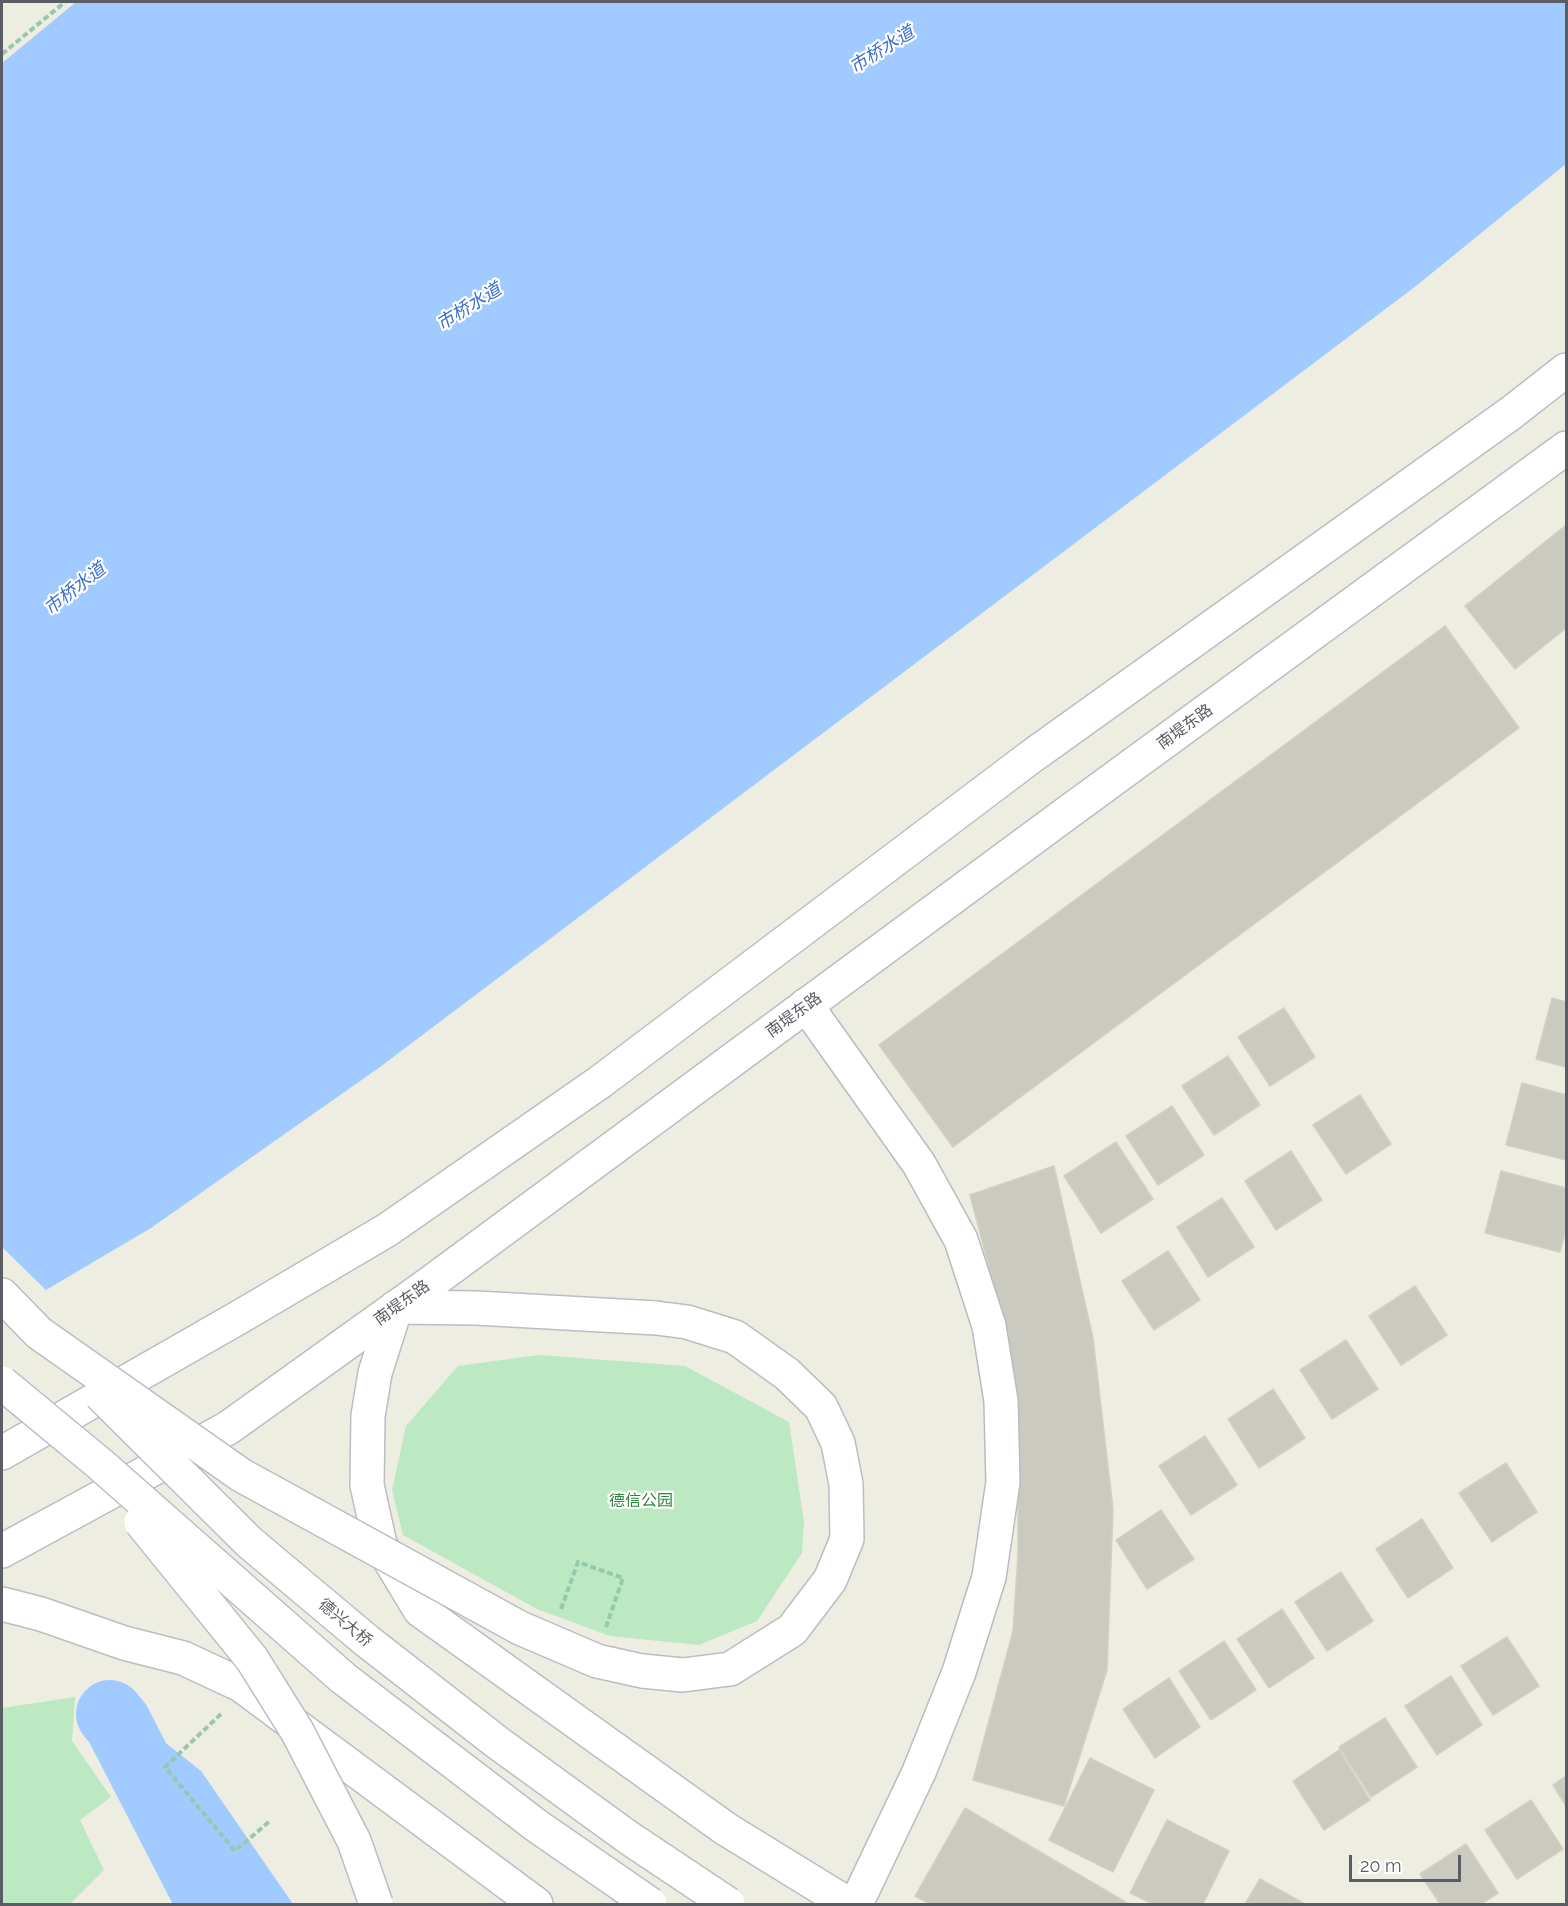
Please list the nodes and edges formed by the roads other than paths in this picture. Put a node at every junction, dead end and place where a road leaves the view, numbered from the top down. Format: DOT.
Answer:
graph roads {
  1 [pos="1566,370"];
  2 [pos="1566,448"];
  3 [pos="806,1005"];
  4 [pos="2,1295"];
  5 [pos="396,1307"];
  6 [pos="39,1333"];
  7 [pos="2,1383"];
  8 [pos="2,1453"];
  9 [pos="2,1551"];
  10 [pos="2,1604"];
  11 [pos="376,1905"];
  12 [pos="536,1905"];
  13 [pos="650,1905"];
  14 [pos="728,1905"];
  15 [pos="849,1905"];
  16 [pos="856,1905"];
  1 -- 8 [label="main road"];
  2 -- 3 [label="main road, 南堤东路"];
  3 -- 5 [label="main road, 南堤东路"];
  3 -- 16 [label="main road"];
  4 -- 6 [label="main road, 德兴大桥"];
  5 -- 6 [label="main road, bridge"];
  5 -- 9 [label="main road, 南堤东路"];
  5 -- 15 [label="main road"];
  6 -- 14 [label="main road, 德兴大桥, bridge"];
  7 -- 11 [label="main road, bridge"];
  7 -- 13 [label="main road, bridge"];
  10 -- 12 [label="main road"];
}
